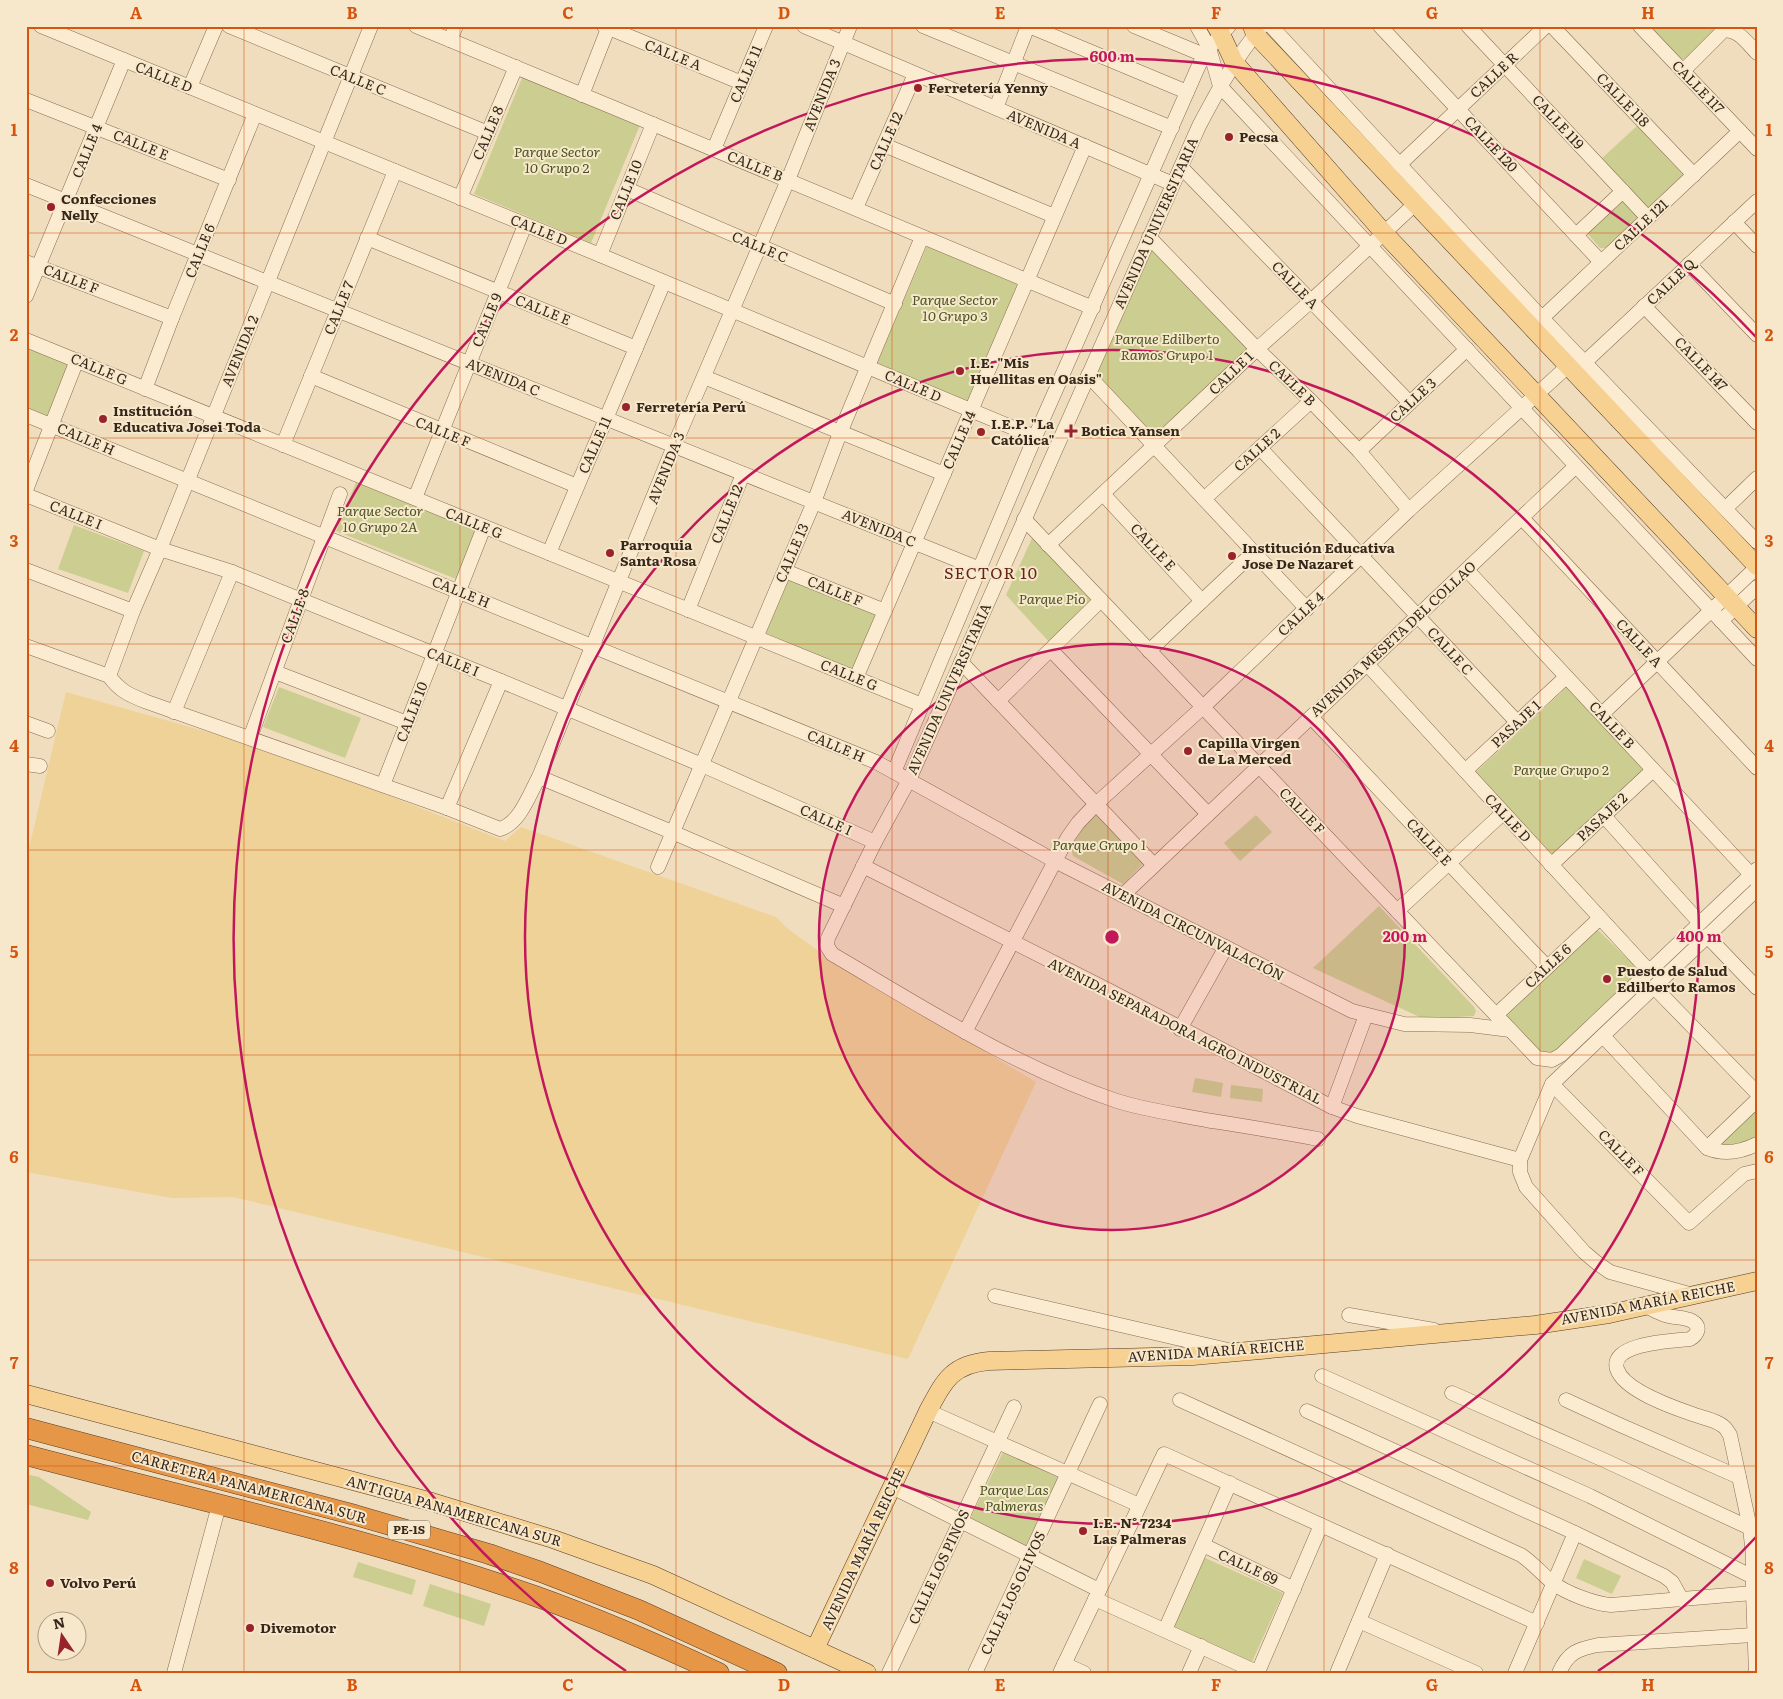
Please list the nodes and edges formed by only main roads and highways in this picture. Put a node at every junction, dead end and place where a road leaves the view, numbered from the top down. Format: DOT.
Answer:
graph roads {
  1 [pos="1222,29"];
  2 [pos="1257,29"];
  3 [pos="1757,567"];
  4 [pos="1757,629"];
  5 [pos="1757,1281"];
  6 [pos="26,1394"];
  7 [pos="26,1428"];
  8 [pos="26,1455"];
  9 [pos="815,1649"];
  10 [pos="719,1673"];
  11 [pos="777,1673"];
  12 [pos="867,1673"];
  1 -- 4 [label="main road"];
  2 -- 3 [label="main road"];
  5 -- 9 [label="main road, AVENIDA MARÍA REICHE"];
  6 -- 9 [label="main road, ANTIGUA PANAMERICANA SUR"];
  7 -- 11 [label="highway, CARRETERA PANAMERICANA SUR / PE-1S"];
  8 -- 10 [label="highway, CARRETERA PANAMERICANA SUR / PE-1S"];
  9 -- 12 [label="main road, ANTIGUA PANAMERICANA SUR"];
}
